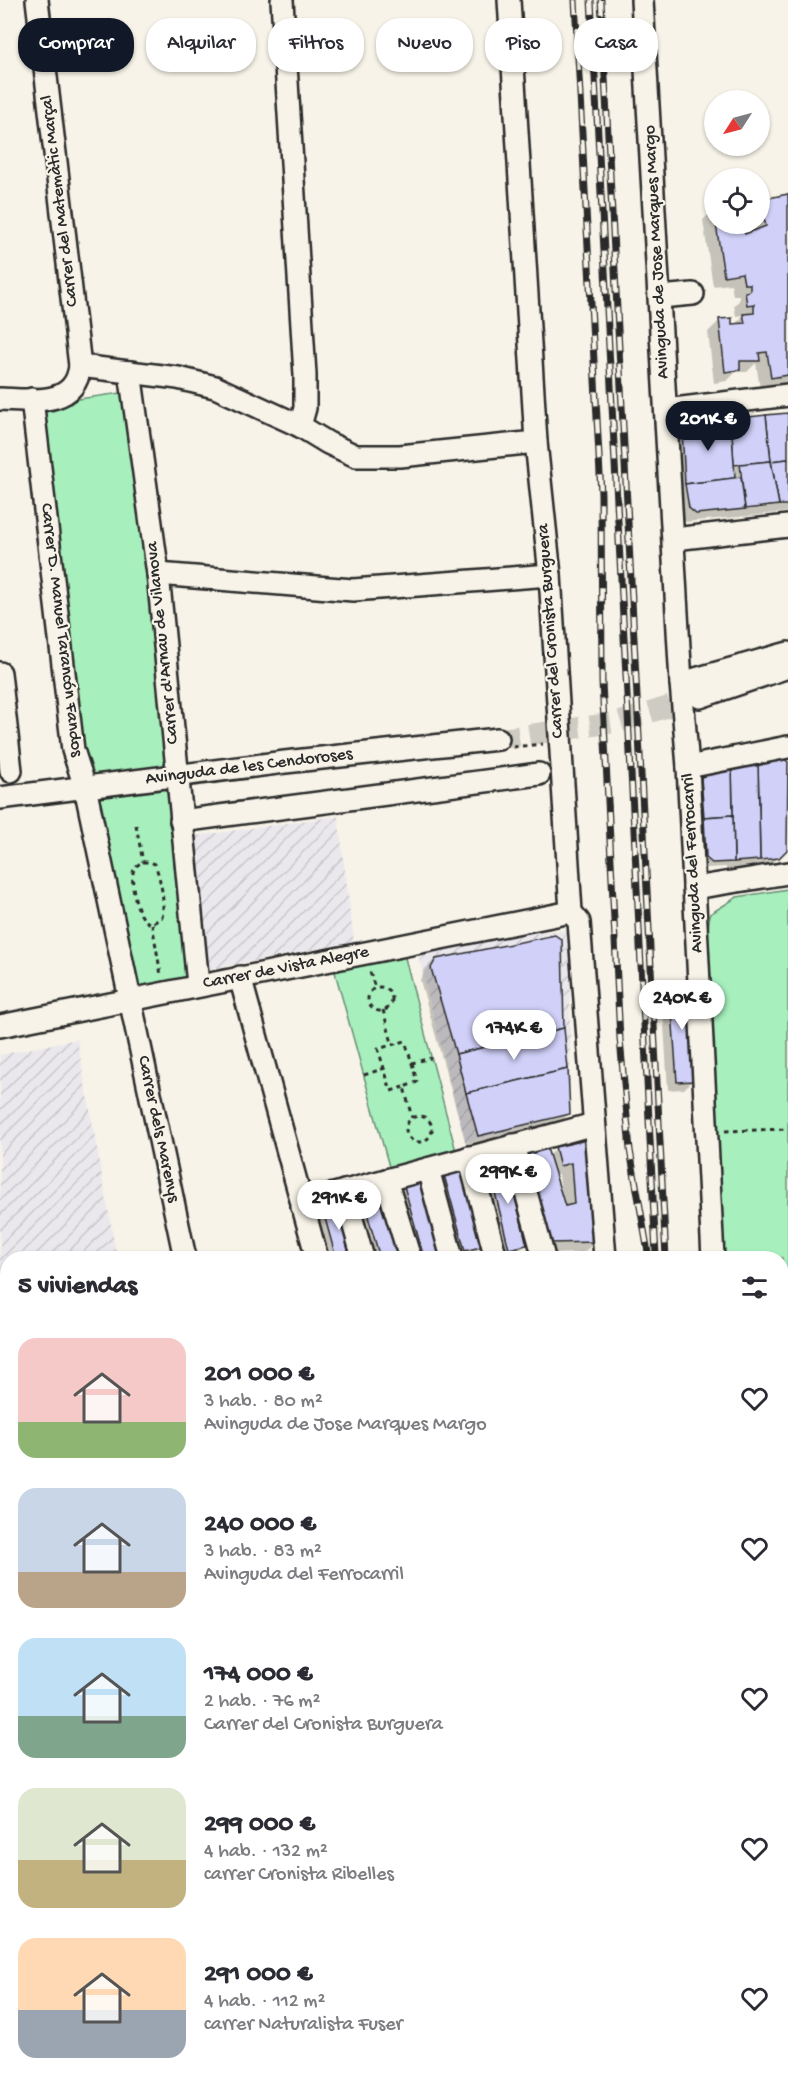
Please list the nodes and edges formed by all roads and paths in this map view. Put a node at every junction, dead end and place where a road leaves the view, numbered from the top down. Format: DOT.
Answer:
graph roads {
  1 [pos="37,0"];
  2 [pos="282,0"];
  3 [pos="509,0"];
  4 [pos="645,6"];
  5 [pos="693,294"];
  6 [pos="660,297"];
  7 [pos="80,366"];
  8 [pos="130,372"];
  9 [pos="788,395"];
  10 [pos="0,399"];
  11 [pos="32,399"];
  12 [pos="666,410"];
  13 [pos="300,426"];
  14 [pos="536,442"];
  15 [pos="788,526"];
  16 [pos="674,539"];
  17 [pos="158,574"];
  18 [pos="550,575"];
  19 [pos="788,653"];
  20 [pos="788,667"];
  21 [pos="0,673"];
  22 [pos="681,683"];
  23 [pos="700,697"];
  24 [pos="498,739"];
  25 [pos="788,747"];
  26 [pos="688,767"];
  27 [pos="12,771"];
  28 [pos="539,774"];
  29 [pos="177,776"];
  30 [pos="85,787"];
  31 [pos="0,798"];
  32 [pos="181,822"];
  33 [pos="136,825"];
  34 [pos="142,862"];
  35 [pos="788,873"];
  36 [pos="694,888"];
  37 [pos="571,912"];
  38 [pos="152,924"];
  39 [pos="369,967"];
  40 [pos="240,977"];
  41 [pos="162,979"];
  42 [pos="198,986"];
  43 [pos="375,988"];
  44 [pos="131,999"];
  45 [pos="383,1010"];
  46 [pos="0,1026"];
  47 [pos="392,1044"];
  48 [pos="431,1058"];
  49 [pos="412,1063"];
  50 [pos="385,1068"];
  51 [pos="364,1075"];
  52 [pos="404,1087"];
  53 [pos="412,1118"];
  54 [pos="594,1124"];
  55 [pos="788,1129"];
  56 [pos="723,1131"];
  57 [pos="513,1145"];
  58 [pos="469,1157"];
  59 [pos="428,1168"];
  60 [pos="386,1180"];
  61 [pos="344,1191"];
  62 [pos="302,1207"];
  63 [pos="184,1251"];
  64 [pos="315,1251"];
  65 [pos="361,1251"];
  66 [pos="408,1251"];
  67 [pos="451,1251"];
  68 [pos="494,1251"];
  69 [pos="542,1251"];
  70 [pos="604,1251"];
  71 [pos="713,1251"];
  1 -- 7 [label="street, Carrer del Matemàtic Marçal"];
  2 -- 13 [label="street"];
  3 -- 14 [label="street, Carrer del Cronista Burguera"];
  4 -- 6 [label="street, Avinguda de Jose Marques Margo"];
  5 -- 6 [label="street"];
  6 -- 12 [label="street, Avinguda de Jose Marques Margo"];
  7 -- 8 [label="street"];
  7 -- 11 [label="street"];
  8 -- 13 [label="street"];
  8 -- 17 [label="street, Carrer d'Arnau de Vilanova"];
  9 -- 12 [label="street"];
  10 -- 11 [label="street"];
  11 -- 30 [label="street, Carrer D. Manuel Tarancón Fandos"];
  12 -- 16 [label="street, Avinguda de Jose Marques Margo"];
  13 -- 14 [label="street"];
  14 -- 18 [label="street, Carrer del Cronista Burguera"];
  15 -- 16 [label="street"];
  16 -- 22 [label="street, Avinguda de Jose Marques Margo"];
  17 -- 18 [label="street"];
  17 -- 29 [label="street, Carrer d'Arnau de Vilanova"];
  18 -- 37 [label="street, Carrer del Cronista Burguera"];
  19 -- 22 [label="street"];
  20 -- 23 [label="street"];
  21 -- 27 [label="street"];
  22 -- 26 [label="street, Avinguda del Ferrocarril"];
  24 -- 29 [label="street, Avinguda de les Cendoroses"];
  25 -- 26 [label="street"];
  26 -- 36 [label="street, Avinguda del Ferrocarril"];
  28 -- 32 [label="street"];
  29 -- 30 [label="street, Avinguda de les Cendoroses"];
  29 -- 32 [label="street, Carrer d'Arnau de Vilanova"];
  30 -- 31 [label="street, Avinguda de les Cendoroses"];
  30 -- 44 [label="street, Carrer D. Manuel Tarancón Fandos"];
  32 -- 42 [label="street, Carrer d'Arnau de Vilanova"];
  33 -- 34 [label="path"];
  34 -- 38 [label="path"];
  34 -- 38 [label="path"];
  35 -- 36 [label="street"];
  36 -- 71 [label="street, Avinguda del Ferrocarril"];
  37 -- 40 [label="street, Carrer de Vista Alegre"];
  37 -- 54 [label="street, Carrer del Cronista Burguera"];
  38 -- 41 [label="path"];
  39 -- 43 [label="path"];
  40 -- 42 [label="street, Carrer de Vista Alegre"];
  40 -- 62 [label="street"];
  42 -- 44 [label="street, Carrer de Vista Alegre"];
  43 -- 45 [label="path"];
  43 -- 45 [label="path"];
  44 -- 46 [label="street, Carrer de Vista Alegre"];
  44 -- 63 [label="street, Carrer dels Marenys"];
  45 -- 47 [label="path"];
  47 -- 49 [label="path"];
  47 -- 50 [label="path"];
  48 -- 49 [label="path"];
  49 -- 52 [label="path"];
  50 -- 51 [label="path"];
  50 -- 52 [label="path"];
  52 -- 53 [label="path"];
  53 -- 53 [label="path"];
  54 -- 57 [label="street"];
  54 -- 70 [label="street, Carrer del Cronista Burguera"];
  55 -- 56 [label="path"];
  57 -- 58 [label="street"];
  57 -- 69 [label="street"];
  58 -- 59 [label="street"];
  58 -- 68 [label="street"];
  59 -- 60 [label="street"];
  59 -- 67 [label="street"];
  60 -- 61 [label="street"];
  60 -- 66 [label="street"];
  61 -- 62 [label="street"];
  61 -- 65 [label="street"];
  62 -- 64 [label="street"];
}
